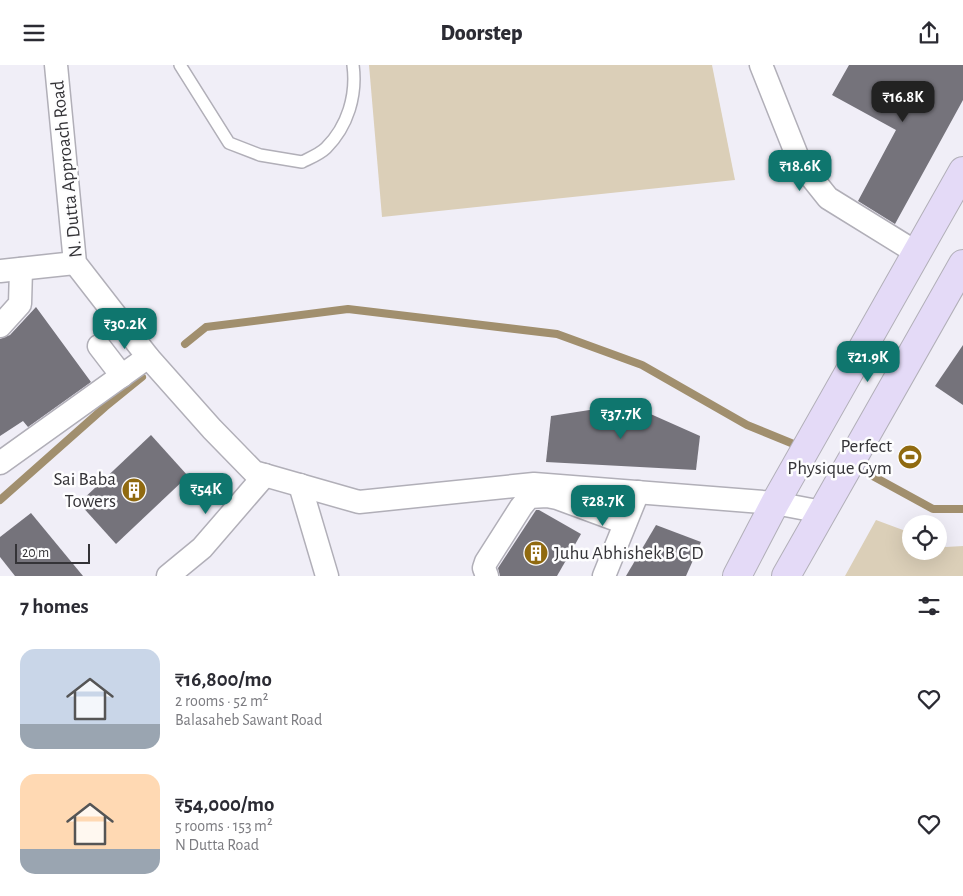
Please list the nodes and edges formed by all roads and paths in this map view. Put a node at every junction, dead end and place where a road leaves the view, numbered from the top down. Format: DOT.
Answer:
graph roads {
  1 [pos="56,65"];
  2 [pos="180,65"];
  3 [pos="353,65"];
  4 [pos="761,65"];
  5 [pos="963,171"];
  6 [pos="918,253"];
  7 [pos="75,263"];
  8 [pos="963,264"];
  9 [pos="10,270"];
  10 [pos="0,326"];
  11 [pos="99,346"];
  12 [pos="148,357"];
  13 [pos="122,376"];
  14 [pos="0,463"];
  15 [pos="265,475"];
  16 [pos="300,485"];
  17 [pos="531,491"];
  18 [pos="638,492"];
  19 [pos="775,503"];
  20 [pos="822,512"];
  21 [pos="625,523"];
  22 [pos="168,576"];
  23 [pos="327,576"];
  24 [pos="487,576"];
  25 [pos="604,576"];
  26 [pos="737,576"];
  27 [pos="786,576"];
  1 -- 7 [label="street, N. Dutta Approach Road"];
  2 -- 3 [label="lane"];
  4 -- 6 [label="street"];
  5 -- 6 [label="main road"];
  6 -- 19 [label="main road"];
  7 -- 9 [label="street"];
  7 -- 12 [label="street, N. Dutta Approach Road"];
  8 -- 20 [label="main road"];
  9 -- 10 [label="street"];
  11 -- 13 [label="street"];
  12 -- 13 [label="street"];
  12 -- 15 [label="street, N. Dutta Approach Road"];
  13 -- 14 [label="street"];
  15 -- 16 [label="street, N. Dutta Approach Road"];
  15 -- 22 [label="street"];
  16 -- 17 [label="street, N. Dutta Approach Road"];
  16 -- 23 [label="street"];
  17 -- 18 [label="street, N. Dutta Approach Road"];
  17 -- 21 [label="street"];
  17 -- 24 [label="street"];
  18 -- 19 [label="street, N. Dutta Approach Road"];
  18 -- 21 [label="street"];
  19 -- 20 [label="street, N. Dutta Approach Road"];
  19 -- 26 [label="main road"];
  20 -- 27 [label="main road"];
  21 -- 25 [label="street"];
}
